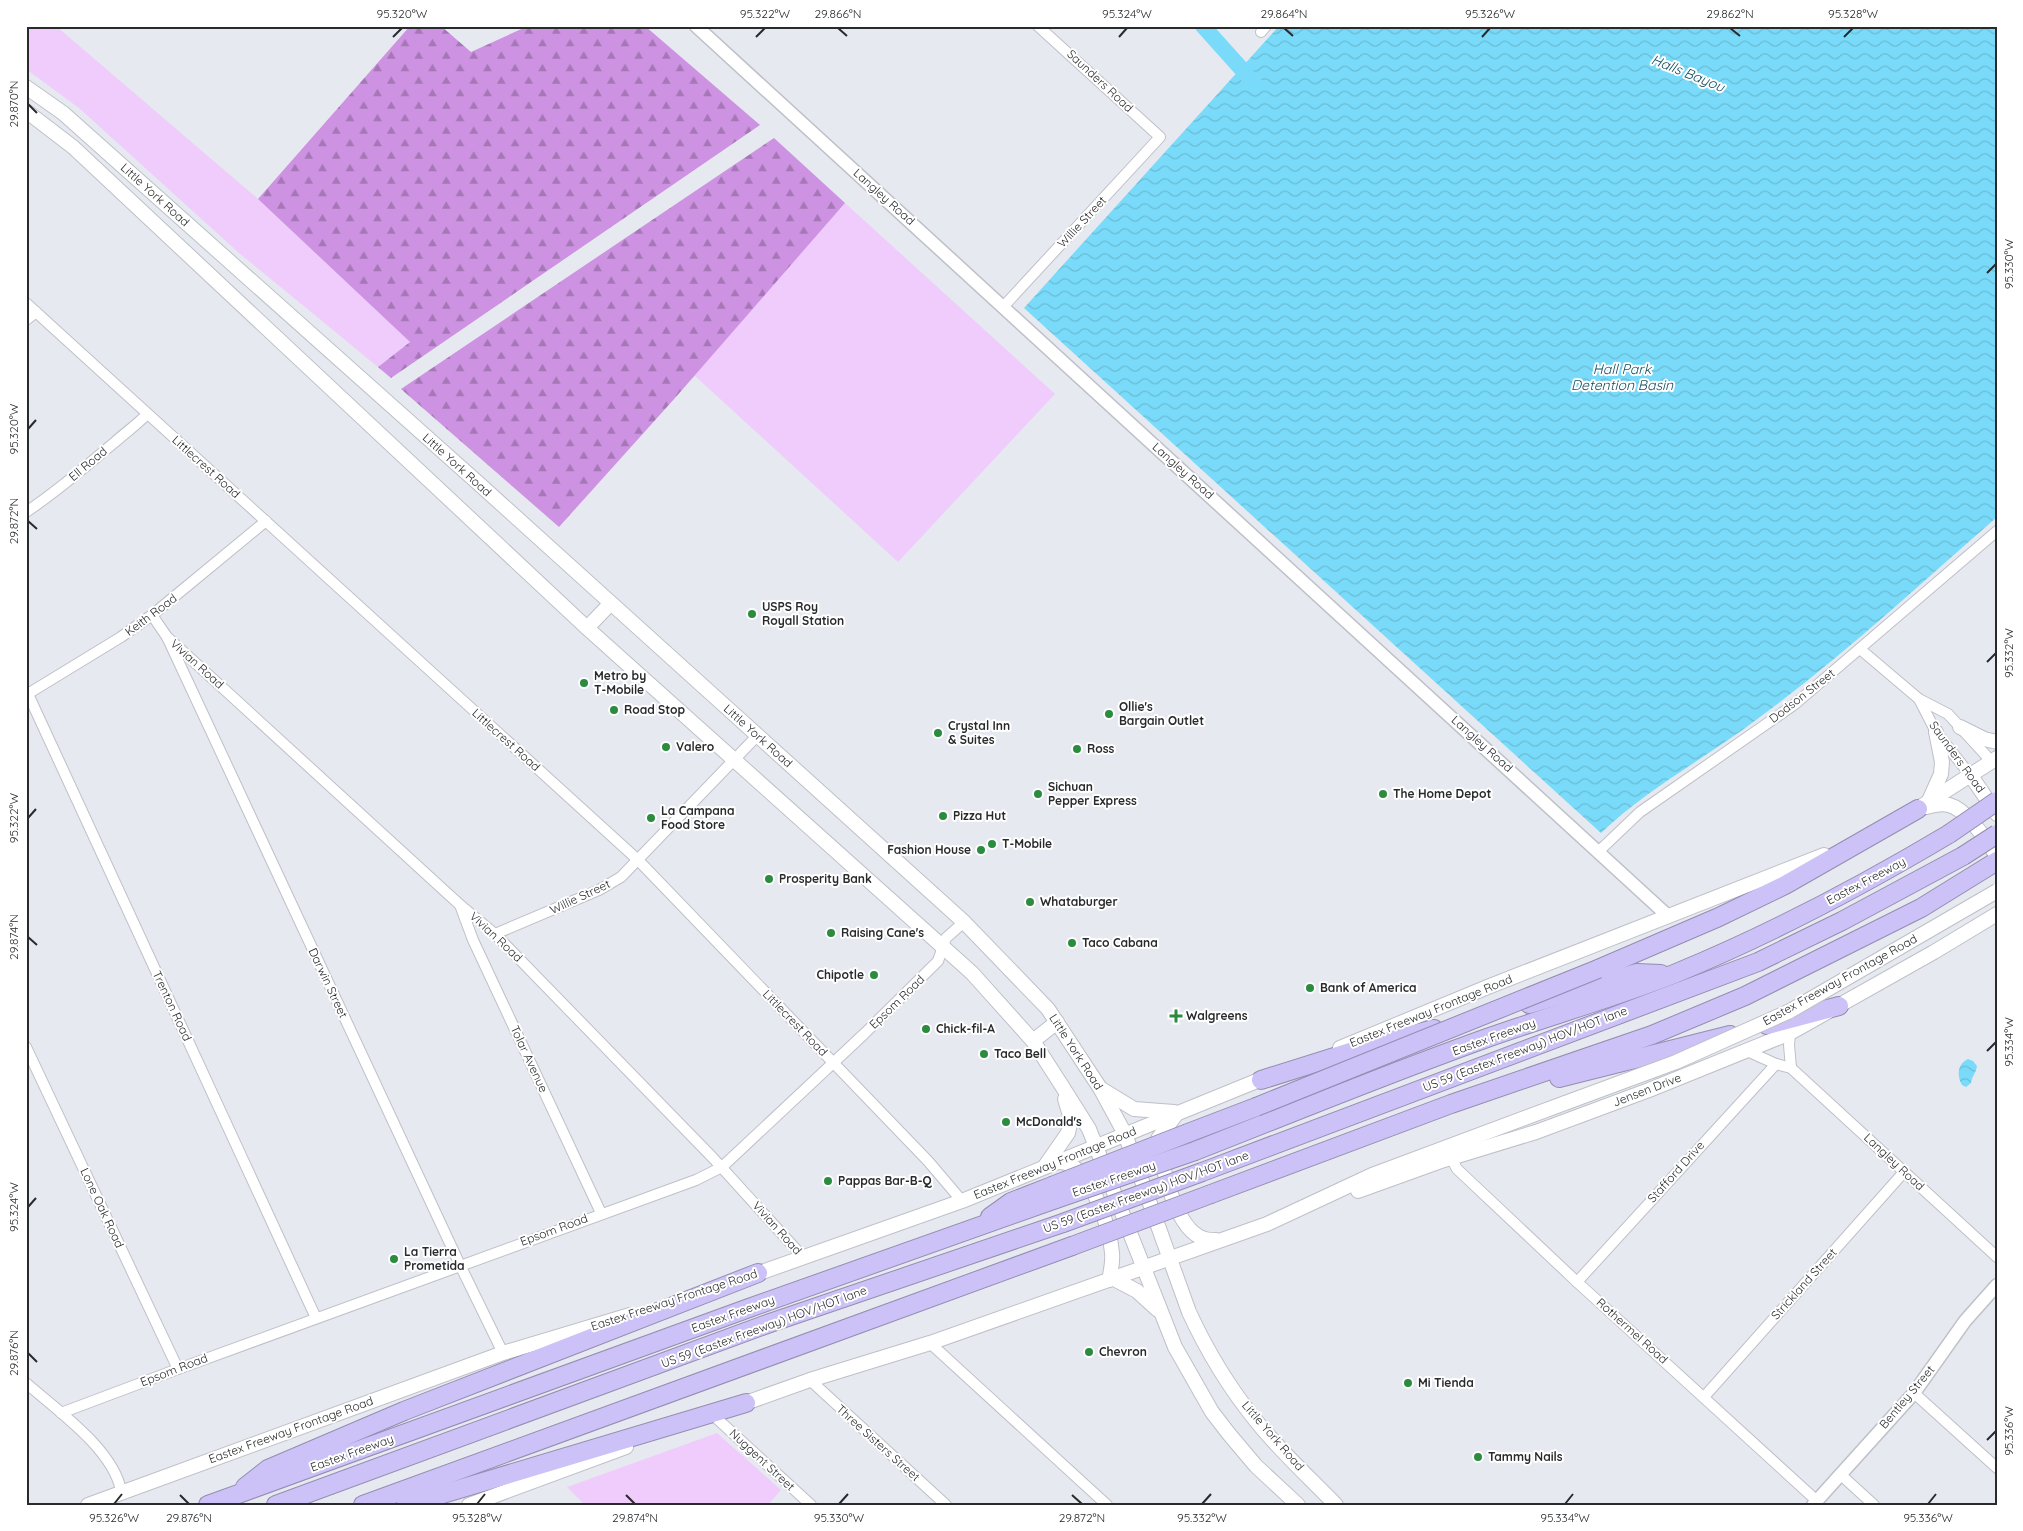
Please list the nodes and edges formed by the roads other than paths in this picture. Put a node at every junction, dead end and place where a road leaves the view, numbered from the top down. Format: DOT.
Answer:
graph roads {
  1 [pos="696,26"];
  2 [pos="1038,26"];
  3 [pos="26,87"];
  4 [pos="26,111"];
  5 [pos="1160,137"];
  6 [pos="26,303"];
  7 [pos="1003,307"];
  8 [pos="36,312"];
  9 [pos="26,320"];
  10 [pos="147,414"];
  11 [pos="26,512"];
  12 [pos="266,521"];
  13 [pos="1997,531"];
  14 [pos="610,604"];
  15 [pos="152,615"];
  16 [pos="587,628"];
  17 [pos="167,637"];
  18 [pos="1860,649"];
  19 [pos="27,694"];
  20 [pos="1919,699"];
  21 [pos="1960,727"];
  22 [pos="1936,732"];
  23 [pos="758,735"];
  24 [pos="1997,742"];
  25 [pos="734,759"];
  26 [pos="1995,763"];
  27 [pos="1971,776"];
  28 [pos="1997,801"];
  29 [pos="1922,807"];
  30 [pos="1997,814"];
  31 [pos="1997,834"];
  32 [pos="1599,851"];
  33 [pos="1997,856"];
  34 [pos="638,860"];
  35 [pos="1997,862"];
  36 [pos="1992,893"];
  37 [pos="459,904"];
  38 [pos="1997,914"];
  39 [pos="1668,916"];
  40 [pos="964,922"];
  41 [pos="494,934"];
  42 [pos="943,947"];
  43 [pos="1671,974"];
  44 [pos="1839,1006"];
  45 [pos="1057,1022"];
  46 [pos="1790,1033"];
  47 [pos="1033,1040"];
  48 [pos="26,1047"];
  49 [pos="1747,1051"];
  50 [pos="833,1062"];
  51 [pos="1776,1064"];
  52 [pos="1791,1068"];
  53 [pos="1261,1080"];
  54 [pos="1062,1086"];
  55 [pos="1100,1088"];
  56 [pos="1452,1104"];
  57 [pos="1177,1113"];
  58 [pos="1125,1134"];
  59 [pos="1096,1146"];
  60 [pos="1451,1158"];
  61 [pos="1050,1164"];
  62 [pos="722,1168"];
  63 [pos="1904,1172"];
  64 [pos="1054,1193"];
  65 [pos="962,1201"];
  66 [pos="601,1213"];
  67 [pos="1277,1220"];
  68 [pos="1219,1240"];
  69 [pos="1997,1257"];
  70 [pos="804,1258"];
  71 [pos="1170,1258"];
  72 [pos="460,1265"];
  73 [pos="1144,1267"];
  74 [pos="758,1273"];
  75 [pos="1112,1280"];
  76 [pos="1578,1282"];
  77 [pos="1997,1285"];
  78 [pos="1162,1313"];
  79 [pos="316,1318"];
  80 [pos="930,1343"];
  81 [pos="503,1353"];
  82 [pos="178,1368"];
  83 [pos="810,1380"];
  84 [pos="26,1382"];
  85 [pos="1914,1393"];
  86 [pos="1704,1397"];
  87 [pos="746,1403"];
  88 [pos="61,1413"];
  89 [pos="713,1415"];
  90 [pos="1997,1468"];
  91 [pos="1840,1474"];
  92 [pos="121,1491"];
  93 [pos="233,1496"];
  94 [pos="1815,1503"];
  95 [pos="88,1505"];
  96 [pos="208,1505"];
  97 [pos="276,1505"];
  98 [pos="363,1505"];
  99 [pos="406,1505"];
  100 [pos="469,1505"];
  101 [pos="811,1505"];
  102 [pos="946,1505"];
  103 [pos="1107,1505"];
  104 [pos="1298,1505"];
  105 [pos="1336,1505"];
  106 [pos="1874,1505"];
  1 -- 7 [label="street, Langley Road"];
  2 -- 5 [label="street, Saunders Road"];
  3 -- 14 [label="main road, Little York Road"];
  4 -- 16 [label="main road, Little York Road"];
  5 -- 7 [label="street, Willie Street"];
  6 -- 8 [label="street, Littlecrest Road"];
  7 -- 32 [label="street, Langley Road"];
  8 -- 9 [label="street"];
  8 -- 10 [label="street, Littlecrest Road"];
  10 -- 11 [label="street, Ell Road"];
  10 -- 12 [label="street, Littlecrest Road"];
  12 -- 15 [label="street, Keith Road"];
  12 -- 34 [label="street, Littlecrest Road"];
  13 -- 18 [label="street, Dodson Street"];
  14 -- 16 [label="main road"];
  14 -- 23 [label="main road, Little York Road"];
  15 -- 17 [label="street, Darwin Street"];
  15 -- 19 [label="street, Keith Road"];
  16 -- 25 [label="main road, Little York Road"];
  17 -- 37 [label="street, Vivian Road"];
  17 -- 72 [label="street, Darwin Street"];
  18 -- 20 [label="street, Saunders Road"];
  18 -- 32 [label="street, Dodson Street"];
  19 -- 79 [label="street, Trenton Road"];
  20 -- 21 [label="street, Saunders Road"];
  20 -- 22 [label="street, Saunders Road"];
  21 -- 24 [label="main road"];
  21 -- 26 [label="street, Saunders Road"];
  22 -- 27 [label="street, Saunders Road"];
  22 -- 29 [label="main road"];
  23 -- 25 [label="street, Willie Street"];
  23 -- 40 [label="main road, Little York Road"];
  25 -- 34 [label="street, Willie Street"];
  25 -- 42 [label="main road, Little York Road"];
  26 -- 27 [label="main road, Eastex Freeway Frontage Road"];
  27 -- 29 [label="main road, Eastex Freeway Frontage Road"];
  27 -- 30 [label="main road, Saunders Road"];
  28 -- 43 [label="highway, Eastex Freeway, bridge"];
  29 -- 33 [label="main road"];
  29 -- 39 [label="main road, Eastex Freeway Frontage Road"];
  29 -- 64 [label="highway, bridge"];
  31 -- 97 [label="highway, US 59 (Eastex Freeway) HOV/HOT lane, bridge"];
  32 -- 39 [label="street, Langley Road"];
  34 -- 41 [label="street, Willie Street"];
  34 -- 50 [label="street, Littlecrest Road"];
  35 -- 56 [label="highway"];
  36 -- 67 [label="main road, Eastex Freeway Frontage Road, bridge"];
  37 -- 41 [label="street, Vivian Road"];
  37 -- 66 [label="street, Tolar Avenue"];
  38 -- 44 [label="main road, Jensen Drive"];
  39 -- 53 [label="main road, Eastex Freeway Frontage Road"];
  40 -- 42 [label="street, Epsom Road"];
  40 -- 45 [label="main road, Little York Road"];
  41 -- 62 [label="street, Vivian Road"];
  42 -- 47 [label="main road, Little York Road"];
  42 -- 50 [label="street, Epsom Road"];
  43 -- 53 [label="highway"];
  43 -- 64 [label="highway, Eastex Freeway, bridge"];
  44 -- 46 [label="main road, Jensen Drive"];
  44 -- 56 [label="highway"];
  45 -- 47 [label="main road"];
  45 -- 55 [label="main road, Little York Road"];
  46 -- 49 [label="main road, Jensen Drive"];
  46 -- 52 [label="street"];
  47 -- 54 [label="main road, Little York Road"];
  48 -- 82 [label="street, Lone Oak Road"];
  49 -- 51 [label="street, Langley Road"];
  49 -- 60 [label="main road, Jensen Drive"];
  50 -- 62 [label="street, Epsom Road"];
  50 -- 65 [label="street, Littlecrest Road"];
  51 -- 52 [label="street, Langley Road"];
  51 -- 76 [label="street, Stafford Drive"];
  52 -- 63 [label="street, Langley Road"];
  53 -- 57 [label="main road, Eastex Freeway Frontage Road"];
  54 -- 59 [label="main road, Little York Road"];
  54 -- 61 [label="main road"];
  55 -- 57 [label="main road"];
  55 -- 58 [label="main road, Little York Road"];
  56 -- 98 [label="highway, bridge"];
  57 -- 58 [label="main road, Eastex Freeway Frontage Road"];
  57 -- 68 [label="main road"];
  58 -- 59 [label="main road, Eastex Freeway Frontage Road"];
  58 -- 71 [label="main road, Little York Road"];
  59 -- 61 [label="main road, Eastex Freeway Frontage Road"];
  59 -- 73 [label="main road, Little York Road"];
  60 -- 67 [label="main road, Jensen Drive"];
  60 -- 76 [label="street, Rothermel Road"];
  61 -- 65 [label="main road, Eastex Freeway Frontage Road"];
  61 -- 75 [label="main road"];
  62 -- 66 [label="street, Epsom Road"];
  62 -- 70 [label="street, Vivian Road"];
  63 -- 69 [label="street, Langley Road"];
  63 -- 86 [label="street, Strickland Street"];
  64 -- 93 [label="highway, Eastex Freeway"];
  65 -- 70 [label="main road, Eastex Freeway Frontage Road"];
  66 -- 72 [label="street, Epsom Road"];
  67 -- 68 [label="main road, Eastex Freeway Frontage Road"];
  68 -- 71 [label="main road, Eastex Freeway Frontage Road"];
  70 -- 74 [label="main road, Eastex Freeway Frontage Road"];
  71 -- 73 [label="main road, Eastex Freeway Frontage Road"];
  71 -- 105 [label="main road, Little York Road"];
  72 -- 79 [label="street, Epsom Road"];
  72 -- 81 [label="street, Darwin Street"];
  73 -- 75 [label="main road, Eastex Freeway Frontage Road"];
  73 -- 78 [label="main road, Little York Road"];
  74 -- 81 [label="main road, Eastex Freeway Frontage Road"];
  74 -- 93 [label="highway"];
  75 -- 78 [label="main road"];
  75 -- 80 [label="main road, Eastex Freeway Frontage Road"];
  76 -- 86 [label="street, Rothermel Road"];
  77 -- 85 [label="street, Bentley Street"];
  78 -- 104 [label="main road, Little York Road"];
  79 -- 82 [label="street, Epsom Road"];
  80 -- 83 [label="main road, Eastex Freeway Frontage Road"];
  80 -- 103 [label="street"];
  81 -- 92 [label="main road, Eastex Freeway Frontage Road"];
  82 -- 88 [label="street, Epsom Road"];
  83 -- 87 [label="main road, Eastex Freeway Frontage Road"];
  83 -- 102 [label="street, Three Sisters Street"];
  84 -- 88 [label="street"];
  85 -- 90 [label="street"];
  85 -- 91 [label="street, Bentley Street"];
  86 -- 94 [label="street, Rothermel Road"];
  87 -- 89 [label="main road, Eastex Freeway Frontage Road"];
  87 -- 99 [label="highway"];
  88 -- 92 [label="street"];
  89 -- 100 [label="main road, Eastex Freeway Frontage Road"];
  89 -- 101 [label="street, Nuggent Street"];
  91 -- 94 [label="street, Bentley Street"];
  91 -- 106 [label="street"];
  92 -- 95 [label="main road, Eastex Freeway Frontage Road"];
  93 -- 96 [label="highway, Eastex Freeway"];
}
